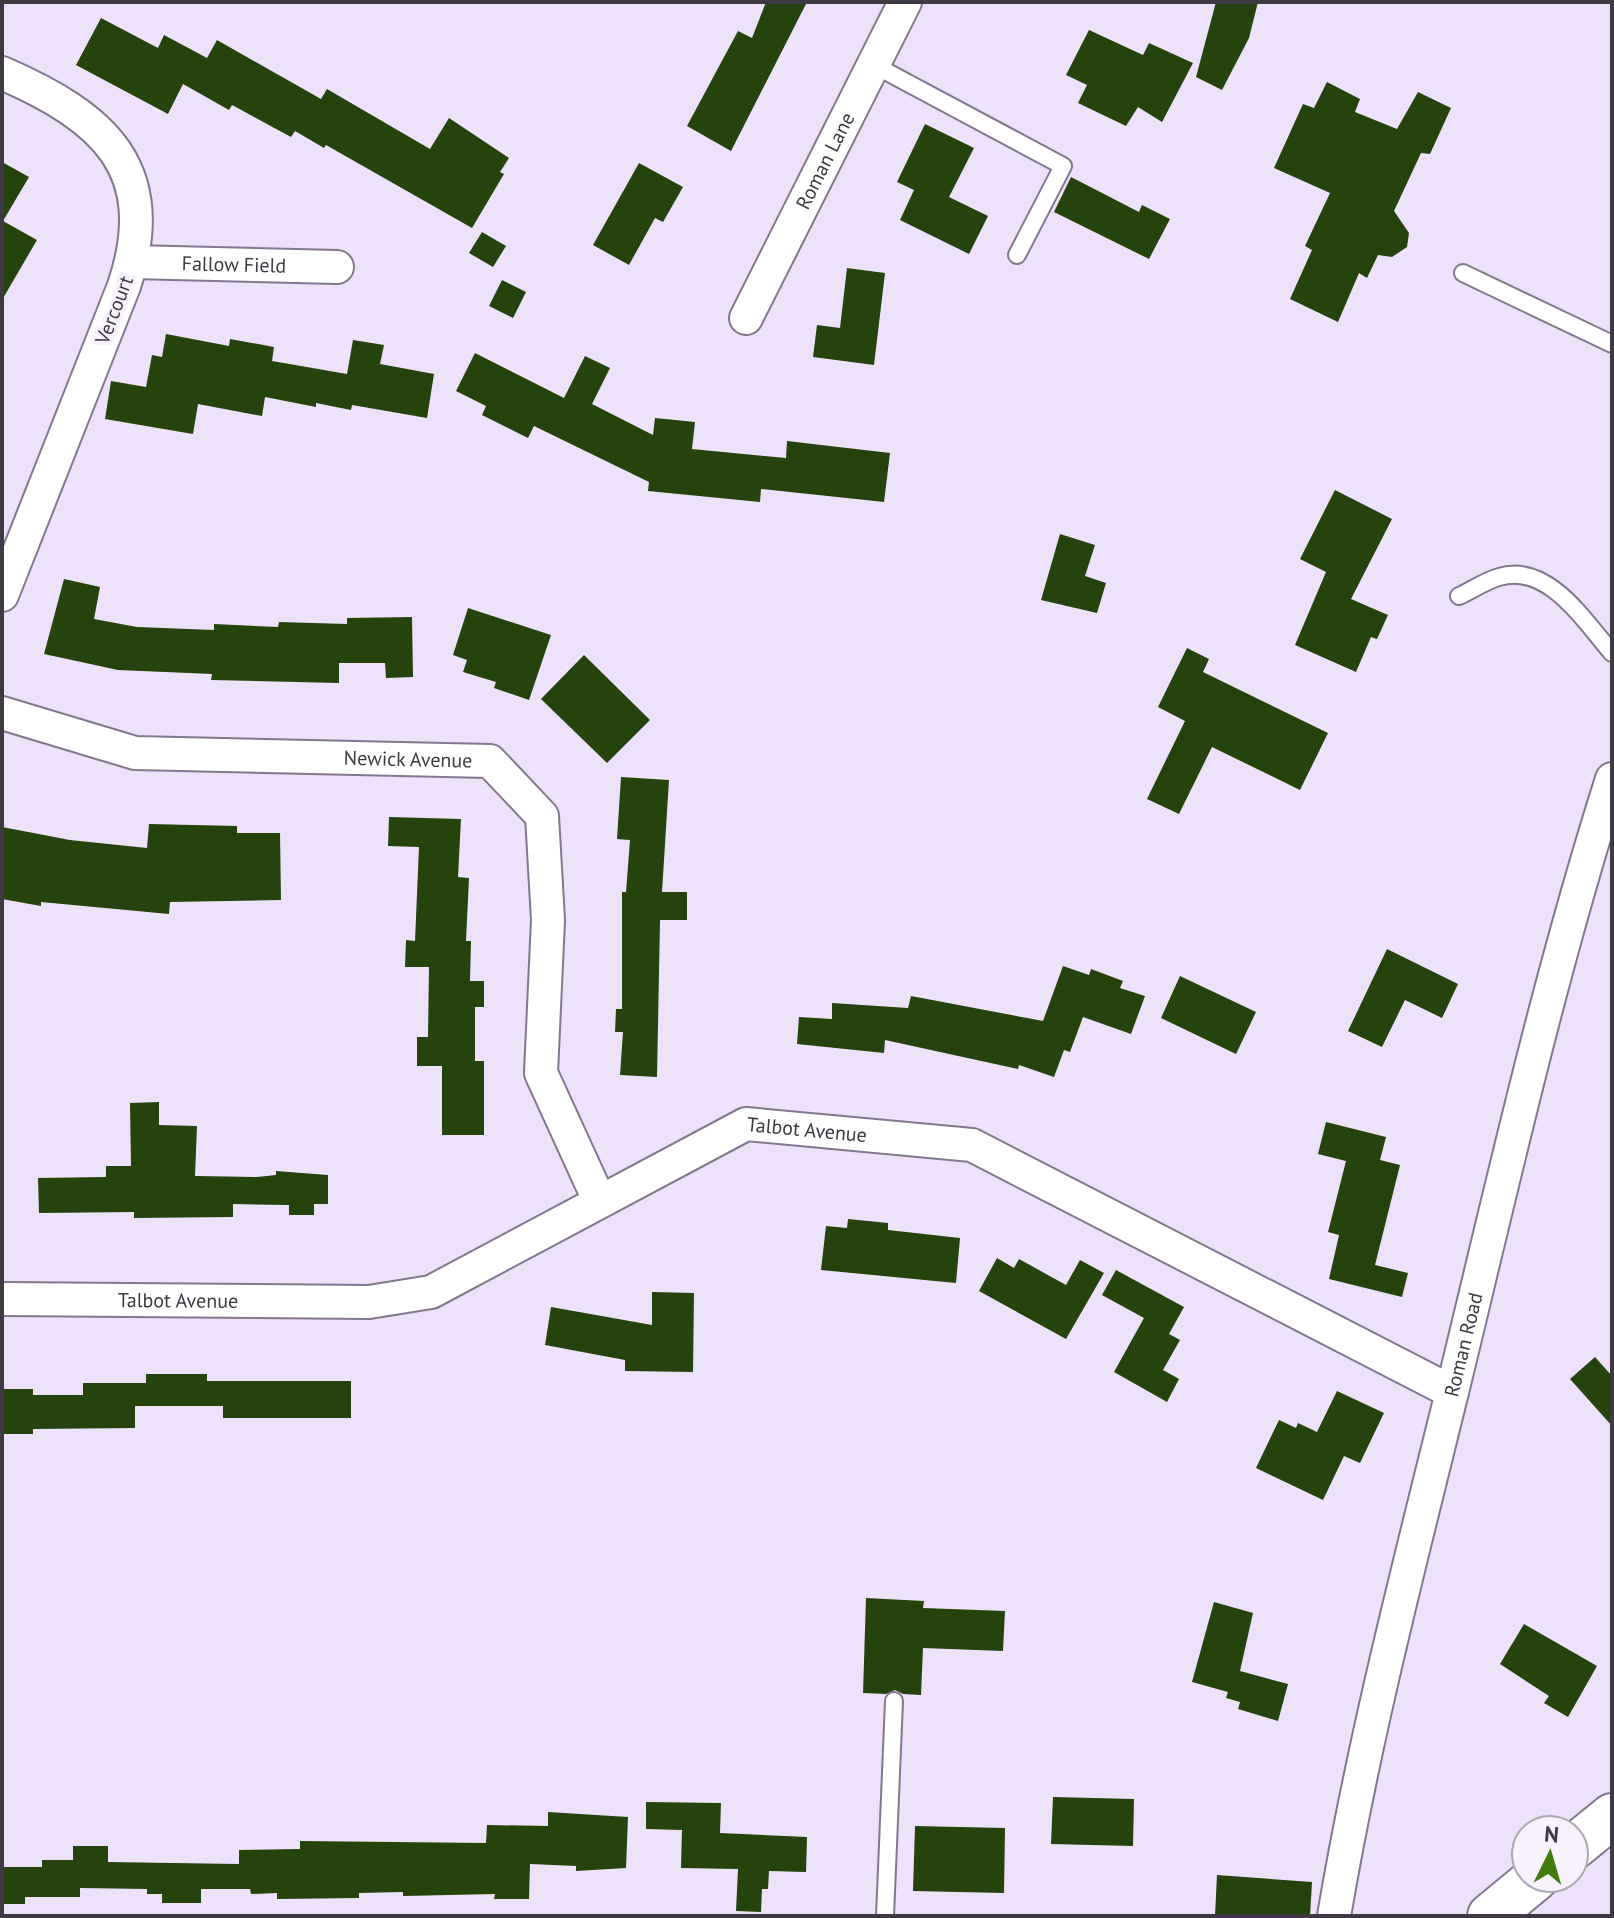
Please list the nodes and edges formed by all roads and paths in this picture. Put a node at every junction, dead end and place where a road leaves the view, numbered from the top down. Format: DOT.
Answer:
graph roads {
  1 [pos="905,2"];
  2 [pos="874,65"];
  3 [pos="2,73"];
  4 [pos="1017,255"];
  5 [pos="132,262"];
  6 [pos="337,267"];
  7 [pos="1463,273"];
  8 [pos="746,318"];
  9 [pos="1612,344"];
  10 [pos="2,595"];
  11 [pos="1459,596"];
  12 [pos="1612,653"];
  13 [pos="2,713"];
  14 [pos="1610,795"];
  15 [pos="599,1200"];
  16 [pos="2,1299"];
  17 [pos="1452,1392"];
  18 [pos="894,1701"];
  19 [pos="1612,1816"];
  20 [pos="1590,1834"];
  21 [pos="1517,1894"];
  22 [pos="885,1916"];
  23 [pos="1334,1916"];
  24 [pos="1490,1916"];
  1 -- 2 [label="street, Roman Lane"];
  2 -- 4 [label="lane"];
  2 -- 8 [label="street, Roman Lane"];
  3 -- 5 [label="street, Vercourt"];
  5 -- 6 [label="street, Fallow Field"];
  5 -- 10 [label="street, Vercourt"];
  7 -- 9 [label="lane"];
  11 -- 12 [label="lane"];
  13 -- 15 [label="street, Newick Avenue"];
  14 -- 17 [label="street, Roman Road"];
  15 -- 16 [label="street, Talbot Avenue"];
  15 -- 17 [label="street, Talbot Avenue"];
  17 -- 23 [label="street, Roman Road"];
  18 -- 22 [label="lane"];
  19 -- 20 [label="main road"];
  21 -- 24 [label="main road"];
}
